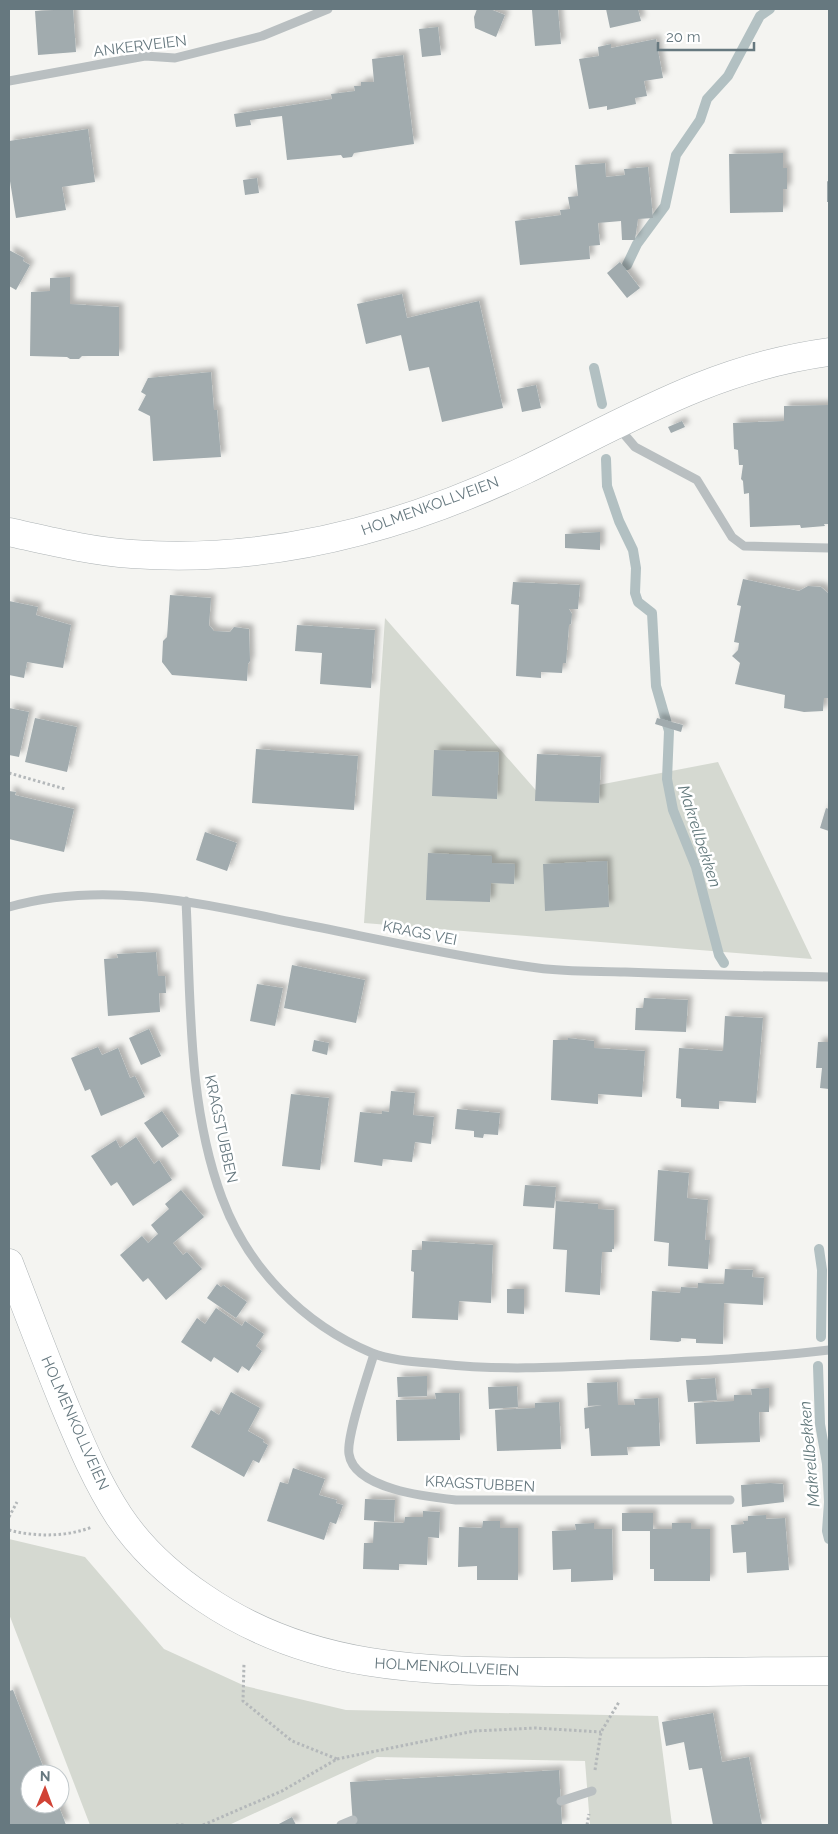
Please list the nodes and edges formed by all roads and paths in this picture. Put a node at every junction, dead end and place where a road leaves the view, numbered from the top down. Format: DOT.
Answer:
graph roads {
  1 [pos="328,9"];
  2 [pos="9,81"];
  3 [pos="829,352"];
  4 [pos="615,423"];
  5 [pos="9,532"];
  6 [pos="829,548"];
  7 [pos="9,773"];
  8 [pos="65,789"];
  9 [pos="186,900"];
  10 [pos="9,906"];
  11 [pos="829,977"];
  12 [pos="9,1263"];
  13 [pos="829,1350"];
  14 [pos="374,1354"];
  15 [pos="730,1500"];
  16 [pos="17,1502"];
  17 [pos="119,1516"];
  18 [pos="9,1517"];
  19 [pos="9,1530"];
  20 [pos="244,1663"];
  21 [pos="829,1671"];
  22 [pos="632,1672"];
  23 [pos="601,1732"];
  24 [pos="337,1759"];
  25 [pos="592,1791"];
  26 [pos="561,1800"];
  27 [pos="353,1820"];
  28 [pos="176,1825"];
  29 [pos="186,1825"];
  30 [pos="204,1825"];
  31 [pos="341,1825"];
  32 [pos="587,1825"];
  1 -- 2 [label="street, ANKERVEIEN"];
  3 -- 4 [label="main road, HOLMENKOLLVEIEN"];
  4 -- 5 [label="main road, HOLMENKOLLVEIEN"];
  4 -- 6 [label="street"];
  7 -- 8 [label="path"];
  9 -- 10 [label="street, KRAGS VEI"];
  9 -- 11 [label="street, KRAGS VEI"];
  9 -- 14 [label="street, KRAGSTUBBEN"];
  12 -- 17 [label="main road, HOLMENKOLLVEIEN"];
  13 -- 14 [label="street, KRAGSTUBBEN"];
  14 -- 15 [label="street, KRAGSTUBBEN"];
  16 -- 18 [label="path"];
  17 -- 19 [label="path"];
  17 -- 22 [label="main road, HOLMENKOLLVEIEN"];
  20 -- 24 [label="path"];
  21 -- 22 [label="main road, HOLMENKOLLVEIEN"];
  22 -- 23 [label="path"];
  23 -- 24 [label="path"];
  23 -- 25 [label="path"];
  24 -- 30 [label="path"];
  25 -- 26 [label="street"];
  25 -- 32 [label="path"];
  27 -- 31 [label="street"];
  28 -- 29 [label="path"];
}
